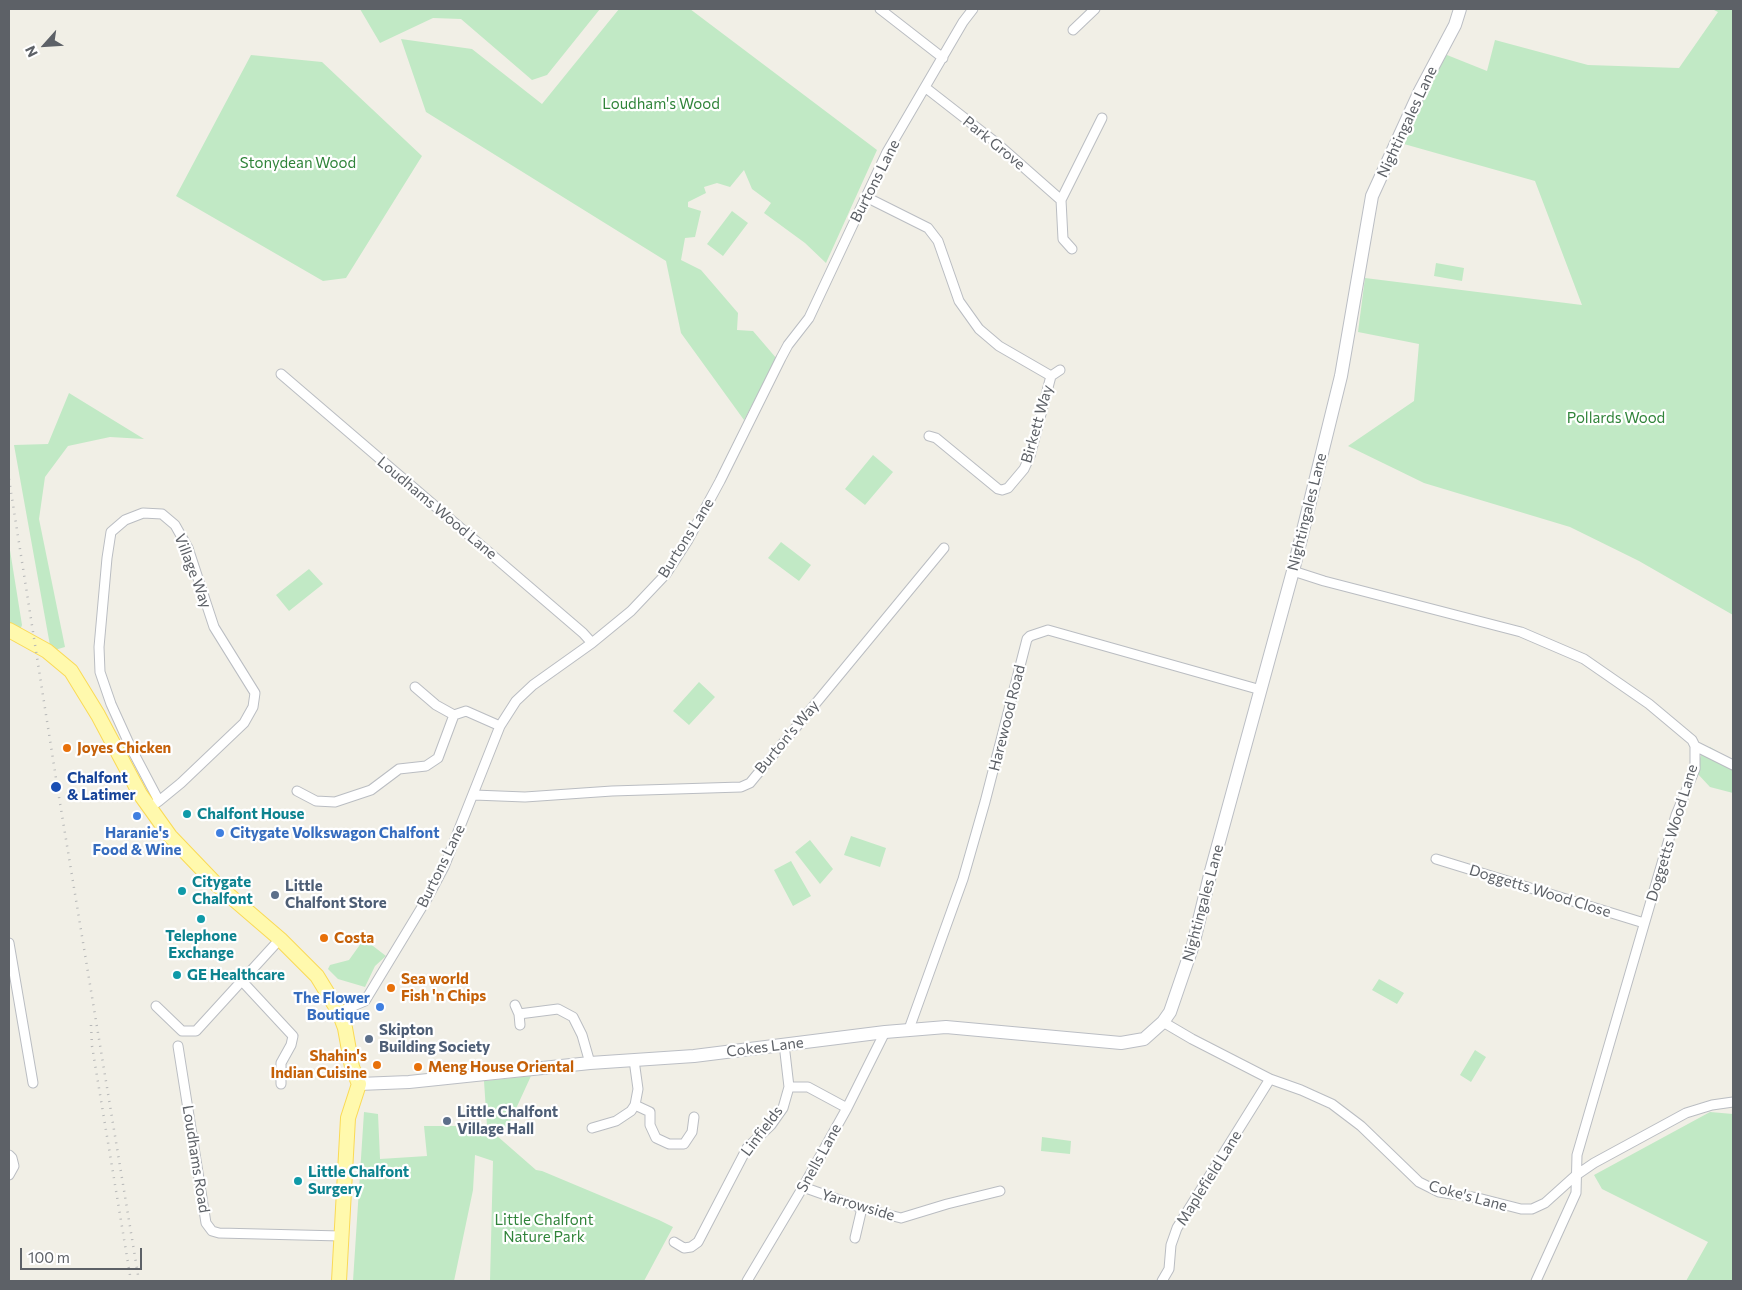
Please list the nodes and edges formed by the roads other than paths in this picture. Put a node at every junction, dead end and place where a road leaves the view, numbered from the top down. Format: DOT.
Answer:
graph roads {
  1 [pos="880,9"];
  2 [pos="972,9"];
  3 [pos="1095,9"];
  4 [pos="1460,9"];
  5 [pos="1073,30"];
  6 [pos="943,58"];
  7 [pos="926,88"];
  8 [pos="1102,118"];
  9 [pos="866,197"];
  10 [pos="1061,200"];
  11 [pos="1072,249"];
  12 [pos="1060,370"];
  13 [pos="281,374"];
  14 [pos="1051,376"];
  15 [pos="929,436"];
  16 [pos="944,548"];
  17 [pos="1293,570"];
  18 [pos="9,630"];
  19 [pos="592,643"];
  20 [pos="415,686"];
  21 [pos="1261,690"];
  22 [pos="454,714"];
  23 [pos="500,726"];
  24 [pos="1695,746"];
  25 [pos="1733,765"];
  26 [pos="297,791"];
  27 [pos="474,795"];
  28 [pos="154,804"];
  29 [pos="1436,859"];
  30 [pos="1644,923"];
  31 [pos="280,939"];
  32 [pos="9,942"];
  33 [pos="241,980"];
  34 [pos="12,981"];
  35 [pos="515,1005"];
  36 [pos="156,1006"];
  37 [pos="340,1012"];
  38 [pos="519,1014"];
  39 [pos="1163,1022"];
  40 [pos="520,1025"];
  41 [pos="909,1029"];
  42 [pos="885,1032"];
  43 [pos="784,1044"];
  44 [pos="178,1046"];
  45 [pos="634,1060"];
  46 [pos="590,1064"];
  47 [pos="1270,1079"];
  48 [pos="33,1083"];
  49 [pos="281,1084"];
  50 [pos="359,1084"];
  51 [pos="789,1087"];
  52 [pos="1733,1102"];
  53 [pos="635,1105"];
  54 [pos="847,1108"];
  55 [pos="694,1117"];
  56 [pos="592,1128"];
  57 [pos="9,1155"];
  58 [pos="9,1175"];
  59 [pos="1576,1176"];
  60 [pos="803,1187"];
  61 [pos="1000,1191"];
  62 [pos="862,1208"];
  63 [pos="342,1236"];
  64 [pos="855,1238"];
  65 [pos="674,1242"];
  66 [pos="339,1281"];
  67 [pos="747,1281"];
  68 [pos="1162,1281"];
  69 [pos="1536,1281"];
  1 -- 6 [label="street"];
  2 -- 6 [label="street, Burtons Lane"];
  3 -- 5 [label="street"];
  4 -- 17 [label="main road, Nightingales Lane"];
  6 -- 7 [label="street, Burtons Lane"];
  7 -- 9 [label="street, Burtons Lane"];
  7 -- 10 [label="street, Park Grove"];
  8 -- 10 [label="street"];
  9 -- 14 [label="street, Birkett Way"];
  9 -- 19 [label="street, Burtons Lane"];
  10 -- 11 [label="street"];
  12 -- 14 [label="street, Birkett Way"];
  13 -- 19 [label="street, Loudhams Wood Lane"];
  14 -- 15 [label="street, Birkett Way"];
  16 -- 27 [label="street, Burton's Way"];
  17 -- 21 [label="main road, Nightingales Lane"];
  17 -- 24 [label="street, Doggetts Wood Lane"];
  18 -- 28 [label="main road"];
  19 -- 23 [label="street, Burtons Lane"];
  20 -- 22 [label="street"];
  21 -- 39 [label="main road, Nightingales Lane"];
  21 -- 41 [label="street, Harewood Road"];
  22 -- 23 [label="street"];
  22 -- 26 [label="street"];
  23 -- 27 [label="street, Burtons Lane"];
  24 -- 25 [label="street"];
  24 -- 30 [label="street, Doggetts Wood Lane"];
  27 -- 37 [label="street, Burtons Lane"];
  28 -- 28 [label="street, Village Way"];
  28 -- 31 [label="main road"];
  29 -- 30 [label="street, Doggetts Wood Close"];
  30 -- 59 [label="street, Doggetts Wood Lane"];
  31 -- 33 [label="street"];
  31 -- 37 [label="main road"];
  32 -- 34 [label="street"];
  33 -- 36 [label="street"];
  33 -- 49 [label="street"];
  34 -- 48 [label="street"];
  35 -- 38 [label="street"];
  37 -- 50 [label="main road"];
  38 -- 40 [label="street"];
  38 -- 46 [label="street"];
  39 -- 41 [label="main road, Cokes Lane"];
  39 -- 47 [label="street, Coke's Lane"];
  41 -- 42 [label="main road, Cokes Lane"];
  42 -- 43 [label="main road, Cokes Lane"];
  42 -- 54 [label="street, Snells Lane"];
  43 -- 45 [label="main road, Cokes Lane"];
  43 -- 51 [label="street, Linfields"];
  44 -- 63 [label="street, Loudhams Road"];
  45 -- 46 [label="main road, Cokes Lane"];
  45 -- 53 [label="street"];
  46 -- 50 [label="main road, Cokes Lane"];
  47 -- 59 [label="street, Coke's Lane"];
  47 -- 68 [label="street, Maplefield Lane"];
  50 -- 63 [label="main road"];
  51 -- 54 [label="street"];
  51 -- 65 [label="street, Linfields"];
  52 -- 59 [label="street, Coke's Lane"];
  53 -- 55 [label="street"];
  53 -- 56 [label="street"];
  54 -- 60 [label="street, Snells Lane"];
  57 -- 58 [label="street"];
  59 -- 69 [label="street, Doggetts Wood Lane"];
  60 -- 62 [label="street, Yarrowside"];
  60 -- 67 [label="street, Snells Lane"];
  61 -- 62 [label="street, Yarrowside"];
  62 -- 64 [label="street"];
  63 -- 66 [label="main road"];
}
